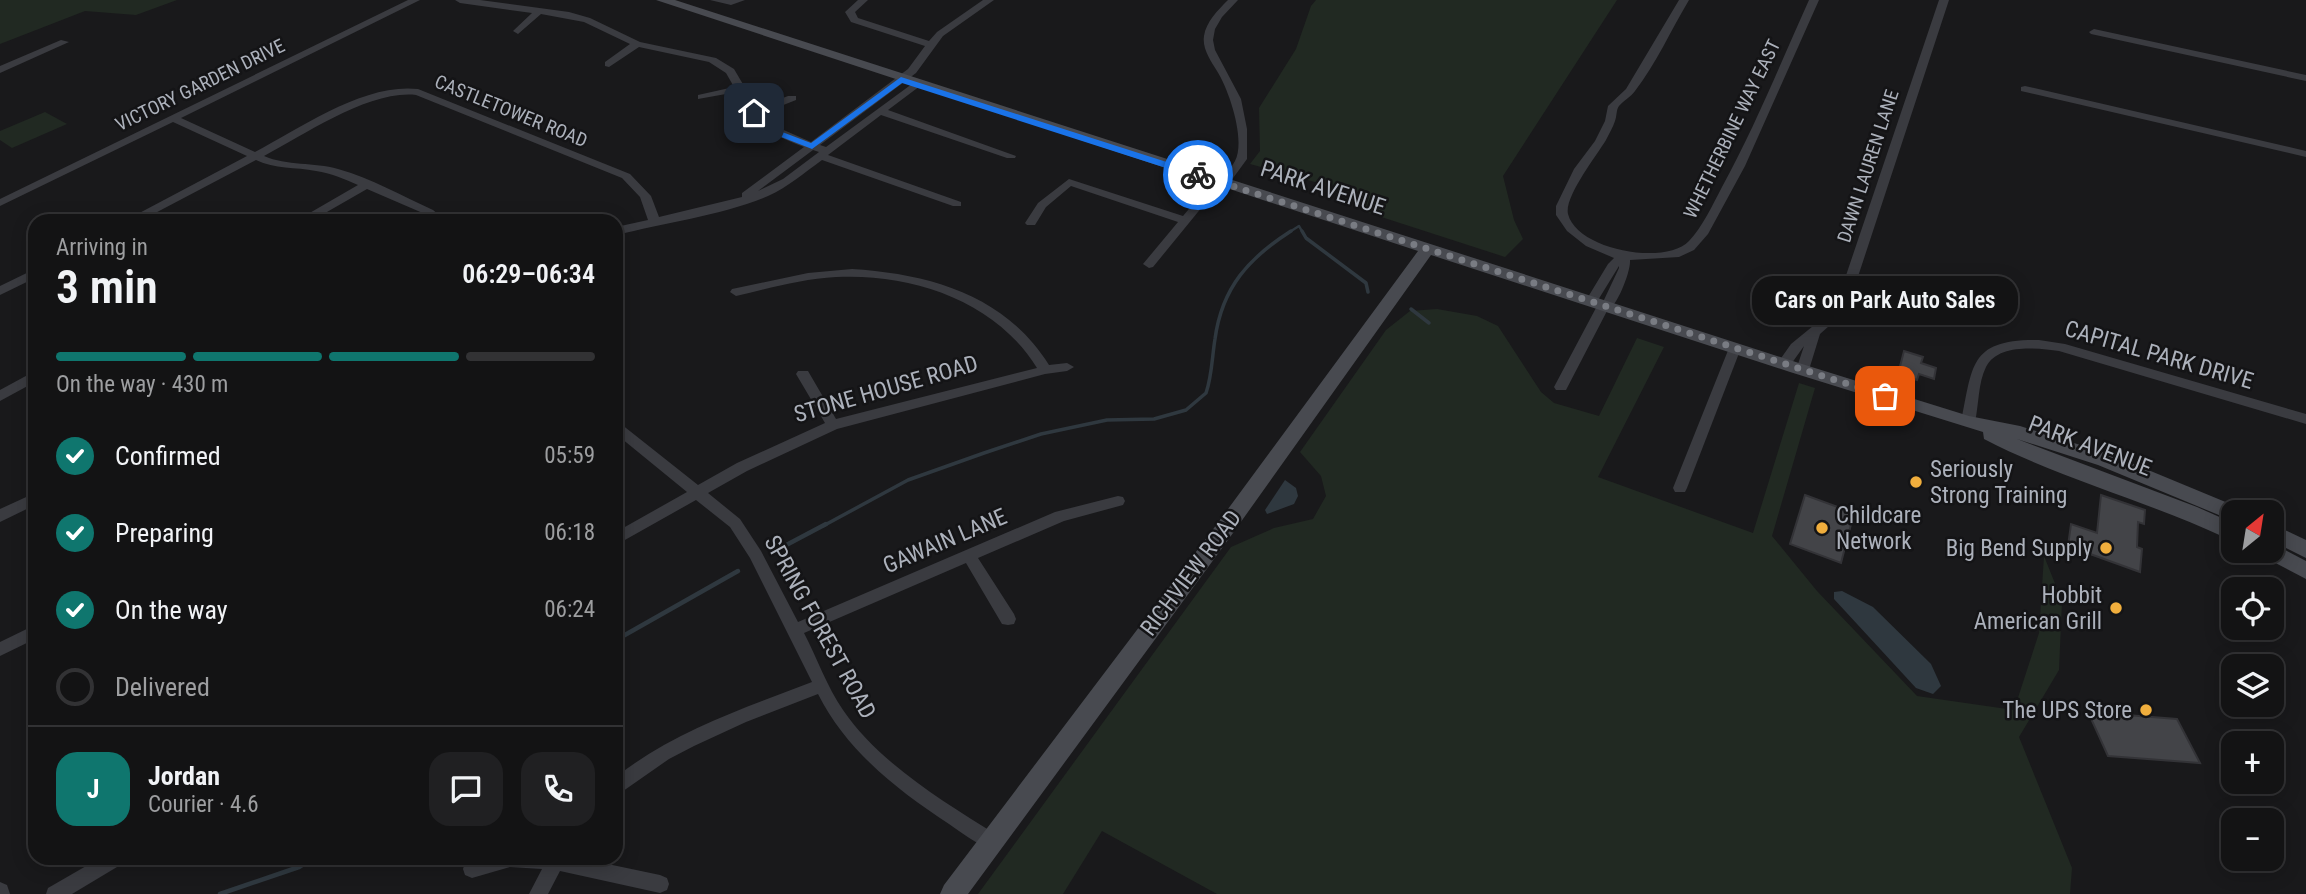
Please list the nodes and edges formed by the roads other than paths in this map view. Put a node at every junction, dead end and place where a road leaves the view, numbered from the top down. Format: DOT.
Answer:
graph roads {
  1 [pos="415,0"];
  2 [pos="460,0"];
  3 [pos="662,0"];
  4 [pos="716,0"];
  5 [pos="863,0"];
  6 [pos="989,0"];
  7 [pos="1234,0"];
  8 [pos="1685,0"];
  9 [pos="1814,0"];
  10 [pos="1944,0"];
  11 [pos="739,1"];
  12 [pos="540,10"];
  13 [pos="518,31"];
  14 [pos="2094,32"];
  15 [pos="64,42"];
  16 [pos="637,44"];
  17 [pos="931,45"];
  18 [pos="609,64"];
  19 [pos="0,70"];
  20 [pos="2306,78"];
  21 [pos="908,82"];
  22 [pos="739,89"];
  23 [pos="2025,89"];
  24 [pos="702,97"];
  25 [pos="792,98"];
  26 [pos="880,111"];
  27 [pos="754,113"];
  28 [pos="172,118"];
  29 [pos="832,131"];
  30 [pos="846,137"];
  31 [pos="812,146"];
  32 [pos="823,154"];
  33 [pos="2306,154"];
  34 [pos="256,156"];
  35 [pos="1011,156"];
  36 [pos="1219,181"];
  37 [pos="367,185"];
  38 [pos="0,202"];
  39 [pos="739,202"];
  40 [pos="957,204"];
  41 [pos="145,214"];
  42 [pos="316,214"];
  43 [pos="432,214"];
  44 [pos="1185,220"];
  45 [pos="655,222"];
  46 [pos="1031,223"];
  47 [pos="623,229"];
  48 [pos="1427,250"];
  49 [pos="1624,256"];
  50 [pos="1149,264"];
  51 [pos="28,277"];
  52 [pos="0,291"];
  53 [pos="736,292"];
  54 [pos="1600,305"];
  55 [pos="1814,332"];
  56 [pos="1735,348"];
  57 [pos="1784,364"];
  58 [pos="1067,367"];
  59 [pos="1045,370"];
  60 [pos="1803,370"];
  61 [pos="803,374"];
  62 [pos="28,380"];
  63 [pos="1561,387"];
  64 [pos="0,396"];
  65 [pos="2306,419"];
  66 [pos="1968,422"];
  67 [pos="833,425"];
  68 [pos="623,432"];
  69 [pos="2050,443"];
  70 [pos="2070,466"];
  71 [pos="1680,488"];
  72 [pos="700,493"];
  73 [pos="1118,501"];
  74 [pos="28,502"];
  75 [pos="2221,508"];
  76 [pos="0,516"];
  77 [pos="2221,526"];
  78 [pos="623,535"];
  79 [pos="2284,538"];
  80 [pos="2306,550"];
  81 [pos="969,555"];
  82 [pos="2284,558"];
  83 [pos="2306,571"];
  84 [pos="1008,619"];
  85 [pos="793,631"];
  86 [pos="28,635"];
  87 [pos="0,649"];
  88 [pos="821,686"];
  89 [pos="623,782"];
  90 [pos="991,841"];
  91 [pos="104,865"];
  92 [pos="486,865"];
  93 [pos="553,865"];
  94 [pos="581,865"];
  95 [pos="472,869"];
  96 [pos="660,884"];
  97 [pos="55,894"];
  98 [pos="538,894"];
  99 [pos="953,894"];
  1 -- 28 [label="street, VICTORY GARDEN DRIVE"];
  2 -- 12 [label="street"];
  3 -- 21 [label="main road, PARK AVENUE"];
  4 -- 11 [label="street"];
  5 -- 17 [label="street"];
  6 -- 17 [label="street"];
  7 -- 36 [label="street"];
  8 -- 49 [label="street"];
  9 -- 49 [label="street, WHETHERBINE WAY EAST"];
  10 -- 55 [label="street, DAWN LAUREN LANE"];
  12 -- 13 [label="street"];
  12 -- 16 [label="street"];
  14 -- 20 [label="street"];
  15 -- 19 [label="street"];
  16 -- 18 [label="street"];
  16 -- 22 [label="street"];
  17 -- 21 [label="street"];
  21 -- 26 [label="street"];
  21 -- 29 [label="street"];
  21 -- 36 [label="main road, PARK AVENUE"];
  22 -- 24 [label="street"];
  22 -- 27 [label="street"];
  23 -- 33 [label="street"];
  25 -- 27 [label="street"];
  26 -- 30 [label="street"];
  26 -- 35 [label="street"];
  27 -- 31 [label="street"];
  28 -- 34 [label="street"];
  28 -- 38 [label="street, VICTORY GARDEN DRIVE"];
  29 -- 30 [label="street"];
  29 -- 31 [label="street"];
  30 -- 32 [label="street"];
  31 -- 32 [label="street"];
  31 -- 39 [label="street"];
  32 -- 39 [label="street"];
  32 -- 40 [label="street"];
  34 -- 37 [label="street"];
  34 -- 41 [label="street, CASTLETOWER ROAD"];
  34 -- 45 [label="street, CASTLETOWER ROAD"];
  36 -- 44 [label="street"];
  36 -- 48 [label="main road, PARK AVENUE"];
  37 -- 42 [label="street"];
  37 -- 43 [label="street"];
  39 -- 45 [label="street"];
  44 -- 46 [label="street"];
  44 -- 50 [label="street"];
  45 -- 47 [label="street"];
  48 -- 54 [label="main road, PARK AVENUE"];
  48 -- 90 [label="main road, RICHVIEW ROAD"];
  49 -- 54 [label="street"];
  51 -- 52 [label="street"];
  53 -- 59 [label="street"];
  54 -- 56 [label="main road, PARK AVENUE"];
  54 -- 63 [label="street"];
  55 -- 57 [label="street, DAWN LAUREN LANE"];
  55 -- 60 [label="street"];
  56 -- 57 [label="main road, PARK AVENUE"];
  56 -- 71 [label="street"];
  57 -- 60 [label="main road, PARK AVENUE"];
  58 -- 59 [label="street, STONE HOUSE ROAD"];
  59 -- 67 [label="street, STONE HOUSE ROAD"];
  60 -- 66 [label="main road, PARK AVENUE"];
  61 -- 67 [label="street"];
  62 -- 64 [label="street"];
  65 -- 66 [label="street, CAPITAL PARK DRIVE"];
  66 -- 69 [label="main road, PARK AVENUE"];
  66 -- 70 [label="main road, PARK AVENUE"];
  67 -- 72 [label="street, STONE HOUSE ROAD"];
  68 -- 72 [label="street, SPRING FOREST ROAD"];
  69 -- 70 [label="main road"];
  69 -- 75 [label="main road, PARK AVENUE"];
  70 -- 77 [label="main road, PARK AVENUE"];
  72 -- 78 [label="street, STONE HOUSE ROAD"];
  72 -- 85 [label="street, SPRING FOREST ROAD"];
  73 -- 81 [label="street, GAWAIN LANE"];
  74 -- 76 [label="street"];
  79 -- 80 [label="main road"];
  81 -- 84 [label="street"];
  81 -- 85 [label="street, GAWAIN LANE"];
  82 -- 83 [label="main road"];
  85 -- 88 [label="street, SPRING FOREST ROAD"];
  86 -- 87 [label="street"];
  88 -- 89 [label="street"];
  88 -- 90 [label="street, SPRING FOREST ROAD"];
  90 -- 99 [label="main road, RICHVIEW ROAD"];
  91 -- 97 [label="street"];
  92 -- 95 [label="street"];
  93 -- 98 [label="street"];
  94 -- 96 [label="street"];
}
